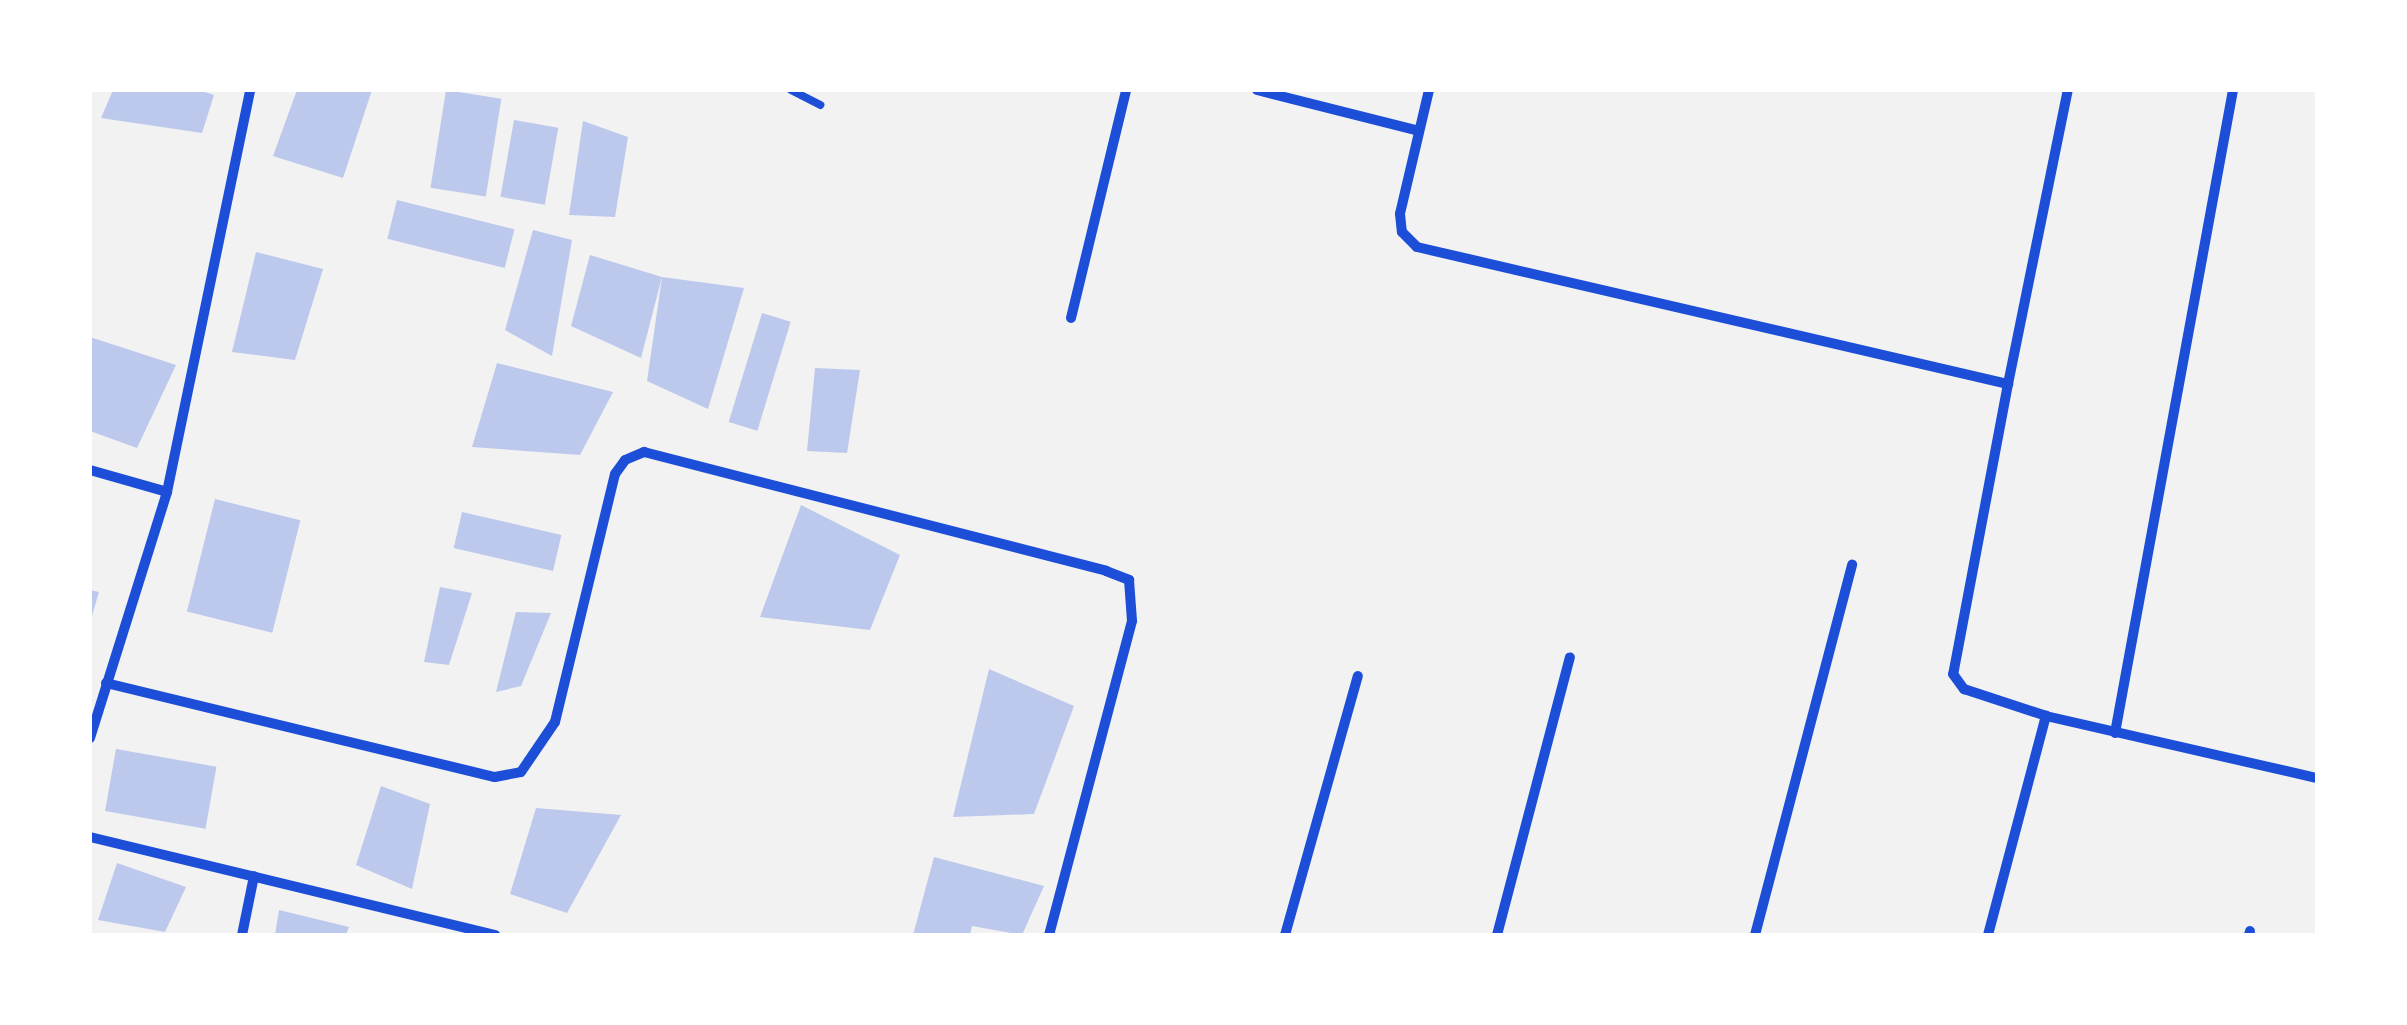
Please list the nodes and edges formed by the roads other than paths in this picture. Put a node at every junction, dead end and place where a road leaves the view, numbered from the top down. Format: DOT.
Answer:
graph roads {
  1 [pos="250,90"];
  2 [pos="791,90"];
  3 [pos="1126,90"];
  4 [pos="1257,90"];
  5 [pos="1429,90"];
  6 [pos="2068,90"];
  7 [pos="2233,90"];
  8 [pos="820,106"];
  9 [pos="1418,131"];
  10 [pos="1070,318"];
  11 [pos="2008,384"];
  12 [pos="90,470"];
  13 [pos="167,492"];
  14 [pos="1852,566"];
  15 [pos="1570,657"];
  16 [pos="1358,676"];
  17 [pos="106,683"];
  18 [pos="2046,716"];
  19 [pos="2114,732"];
  20 [pos="90,738"];
  21 [pos="2317,778"];
  22 [pos="90,837"];
  23 [pos="254,876"];
  24 [pos="450,930"];
  25 [pos="242,935"];
  26 [pos="495,935"];
  27 [pos="1050,935"];
  28 [pos="1285,935"];
  29 [pos="1498,935"];
  30 [pos="1754,935"];
  31 [pos="1988,935"];
  1 -- 13 [label="street"];
  2 -- 8 [label="lane"];
  3 -- 10 [label="street"];
  4 -- 9 [label="street"];
  5 -- 9 [label="street"];
  6 -- 11 [label="street"];
  7 -- 19 [label="street"];
  9 -- 11 [label="street"];
  11 -- 18 [label="street"];
  12 -- 13 [label="street"];
  13 -- 17 [label="street"];
  14 -- 30 [label="street"];
  15 -- 29 [label="street"];
  16 -- 28 [label="street"];
  17 -- 20 [label="street"];
  17 -- 27 [label="street"];
  18 -- 19 [label="street"];
  18 -- 31 [label="street"];
  19 -- 21 [label="street"];
  22 -- 23 [label="street"];
  23 -- 24 [label="street"];
  23 -- 25 [label="street"];
  24 -- 26 [label="street"];
}
